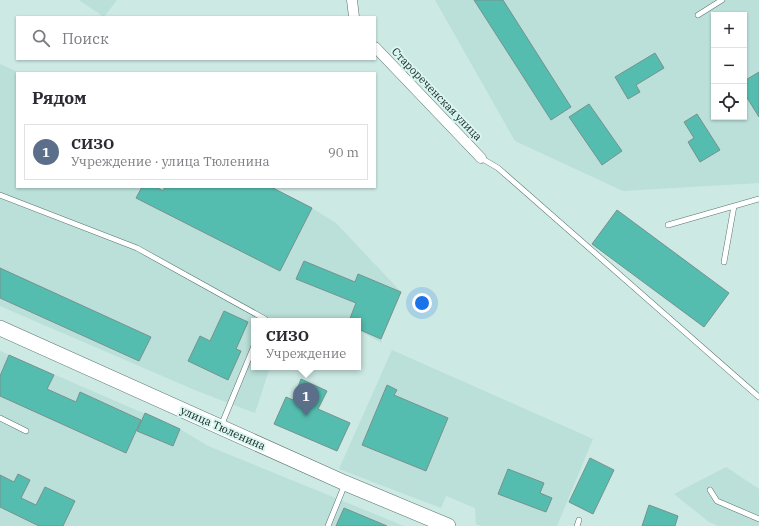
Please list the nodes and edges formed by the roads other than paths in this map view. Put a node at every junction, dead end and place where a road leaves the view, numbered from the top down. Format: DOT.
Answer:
graph roads {
  1 [pos="352,0"];
  2 [pos="722,0"];
  3 [pos="698,15"];
  4 [pos="354,16"];
  5 [pos="376,48"];
  6 [pos="481,158"];
  7 [pos="0,195"];
  8 [pos="759,199"];
  9 [pos="734,206"];
  10 [pos="668,225"];
  11 [pos="724,262"];
  12 [pos="263,318"];
  13 [pos="0,328"];
  14 [pos="251,353"];
  15 [pos="759,397"];
  16 [pos="0,418"];
  17 [pos="220,427"];
  18 [pos="26,431"];
  19 [pos="345,483"];
  20 [pos="710,490"];
  21 [pos="759,519"];
  22 [pos="580,520"];
  23 [pos="328,526"];
  24 [pos="448,526"];
  25 [pos="577,526"];
  1 -- 4 [label="street"];
  2 -- 3 [label="lane"];
  5 -- 6 [label="street, Старореченская улица"];
  6 -- 15 [label="lane"];
  7 -- 12 [label="lane"];
  8 -- 9 [label="lane"];
  9 -- 10 [label="lane"];
  9 -- 11 [label="lane"];
  13 -- 17 [label="main road, улица Тюленина"];
  14 -- 17 [label="lane"];
  16 -- 18 [label="lane"];
  17 -- 19 [label="main road, улица Тюленина"];
  19 -- 23 [label="lane"];
  19 -- 24 [label="main road, улица Тюленина"];
  20 -- 21 [label="lane"];
  22 -- 25 [label="lane"];
}
